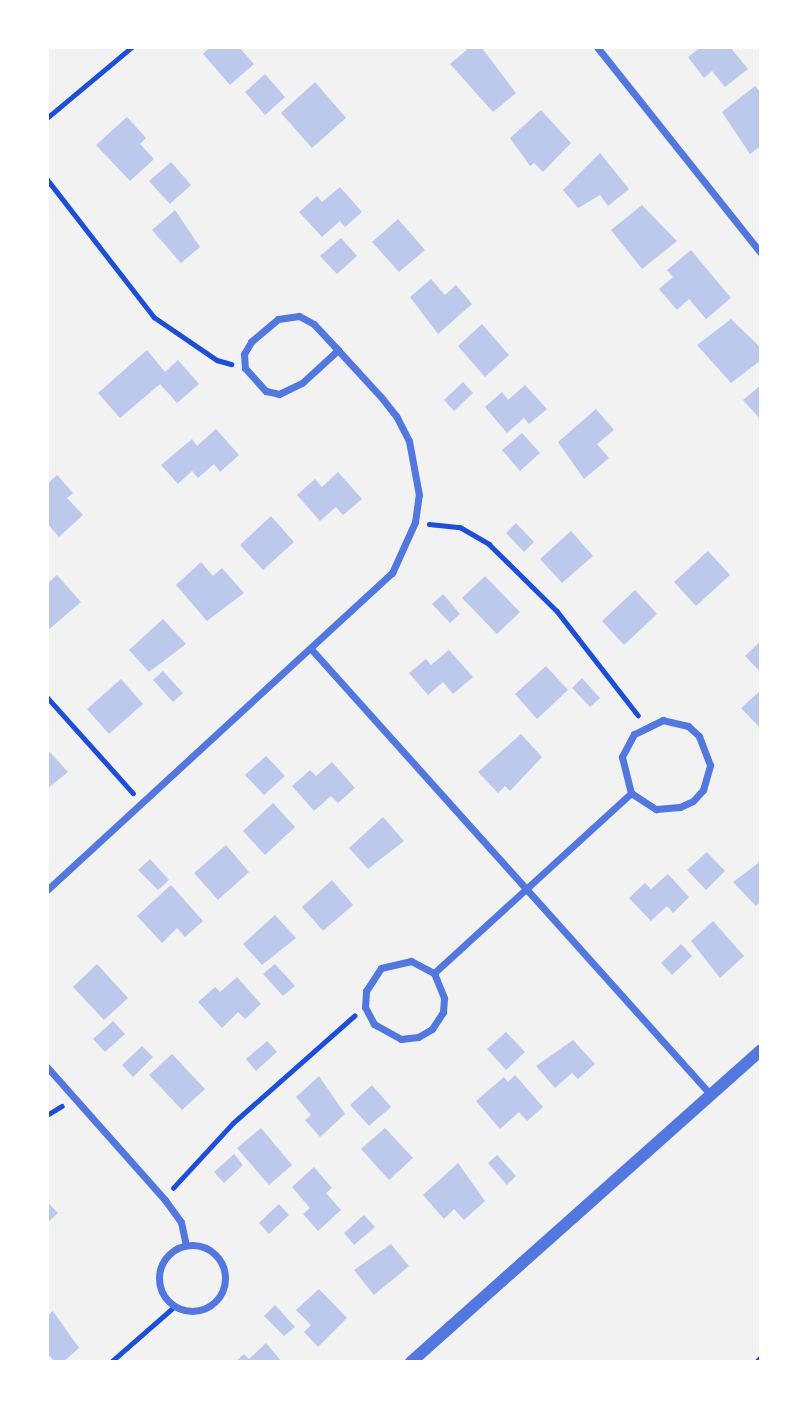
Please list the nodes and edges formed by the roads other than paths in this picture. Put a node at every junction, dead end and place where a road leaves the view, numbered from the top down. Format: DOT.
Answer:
graph roads {
  1 [pos="597,47"];
  2 [pos="761,253"];
  3 [pos="338,350"];
  4 [pos="312,650"];
  5 [pos="631,793"];
  6 [pos="526,889"];
  7 [pos="47,890"];
  8 [pos="434,973"];
  9 [pos="761,1050"];
  10 [pos="47,1067"];
  11 [pos="710,1095"];
  12 [pos="186,1245"];
  13 [pos="411,1362"];
  1 -- 2 [label="street"];
  3 -- 3 [label="street"];
  3 -- 4 [label="street"];
  4 -- 6 [label="street"];
  4 -- 7 [label="street"];
  5 -- 5 [label="street"];
  5 -- 6 [label="street"];
  6 -- 8 [label="street"];
  6 -- 11 [label="street"];
  8 -- 8 [label="street"];
  9 -- 11 [label="street"];
  10 -- 12 [label="street"];
  11 -- 13 [label="street"];
  12 -- 12 [label="street"];
}
